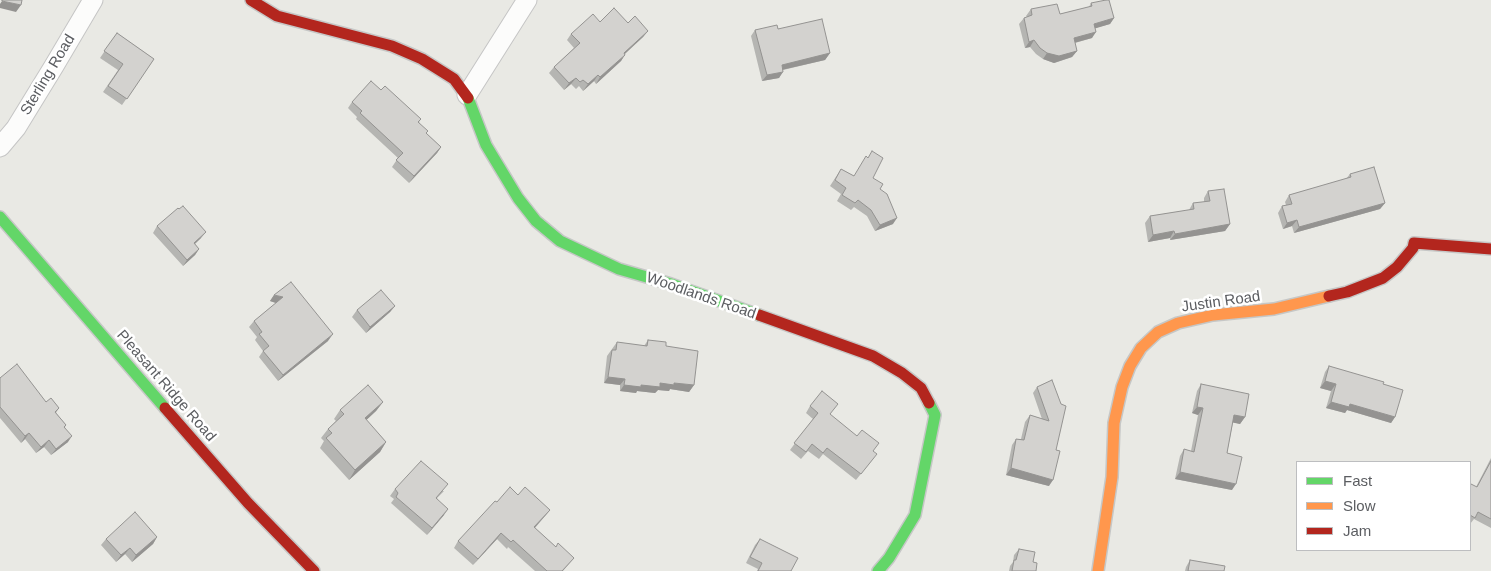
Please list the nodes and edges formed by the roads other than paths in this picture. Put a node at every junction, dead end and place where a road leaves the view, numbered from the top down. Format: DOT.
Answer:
graph roads {
  1 [pos="93,0"];
  2 [pos="251,0"];
  3 [pos="527,0"];
  4 [pos="467,95"];
  5 [pos="0,147"];
  6 [pos="0,217"];
  7 [pos="1491,249"];
  8 [pos="314,571"];
  9 [pos="878,571"];
  10 [pos="1098,571"];
  1 -- 5 [label="street, Sterling Road"];
  2 -- 4 [label="street"];
  3 -- 4 [label="street"];
  4 -- 9 [label="street, Woodlands Road"];
  6 -- 8 [label="street, Pleasant Ridge Road"];
  7 -- 10 [label="street, Justin Road"];
}
